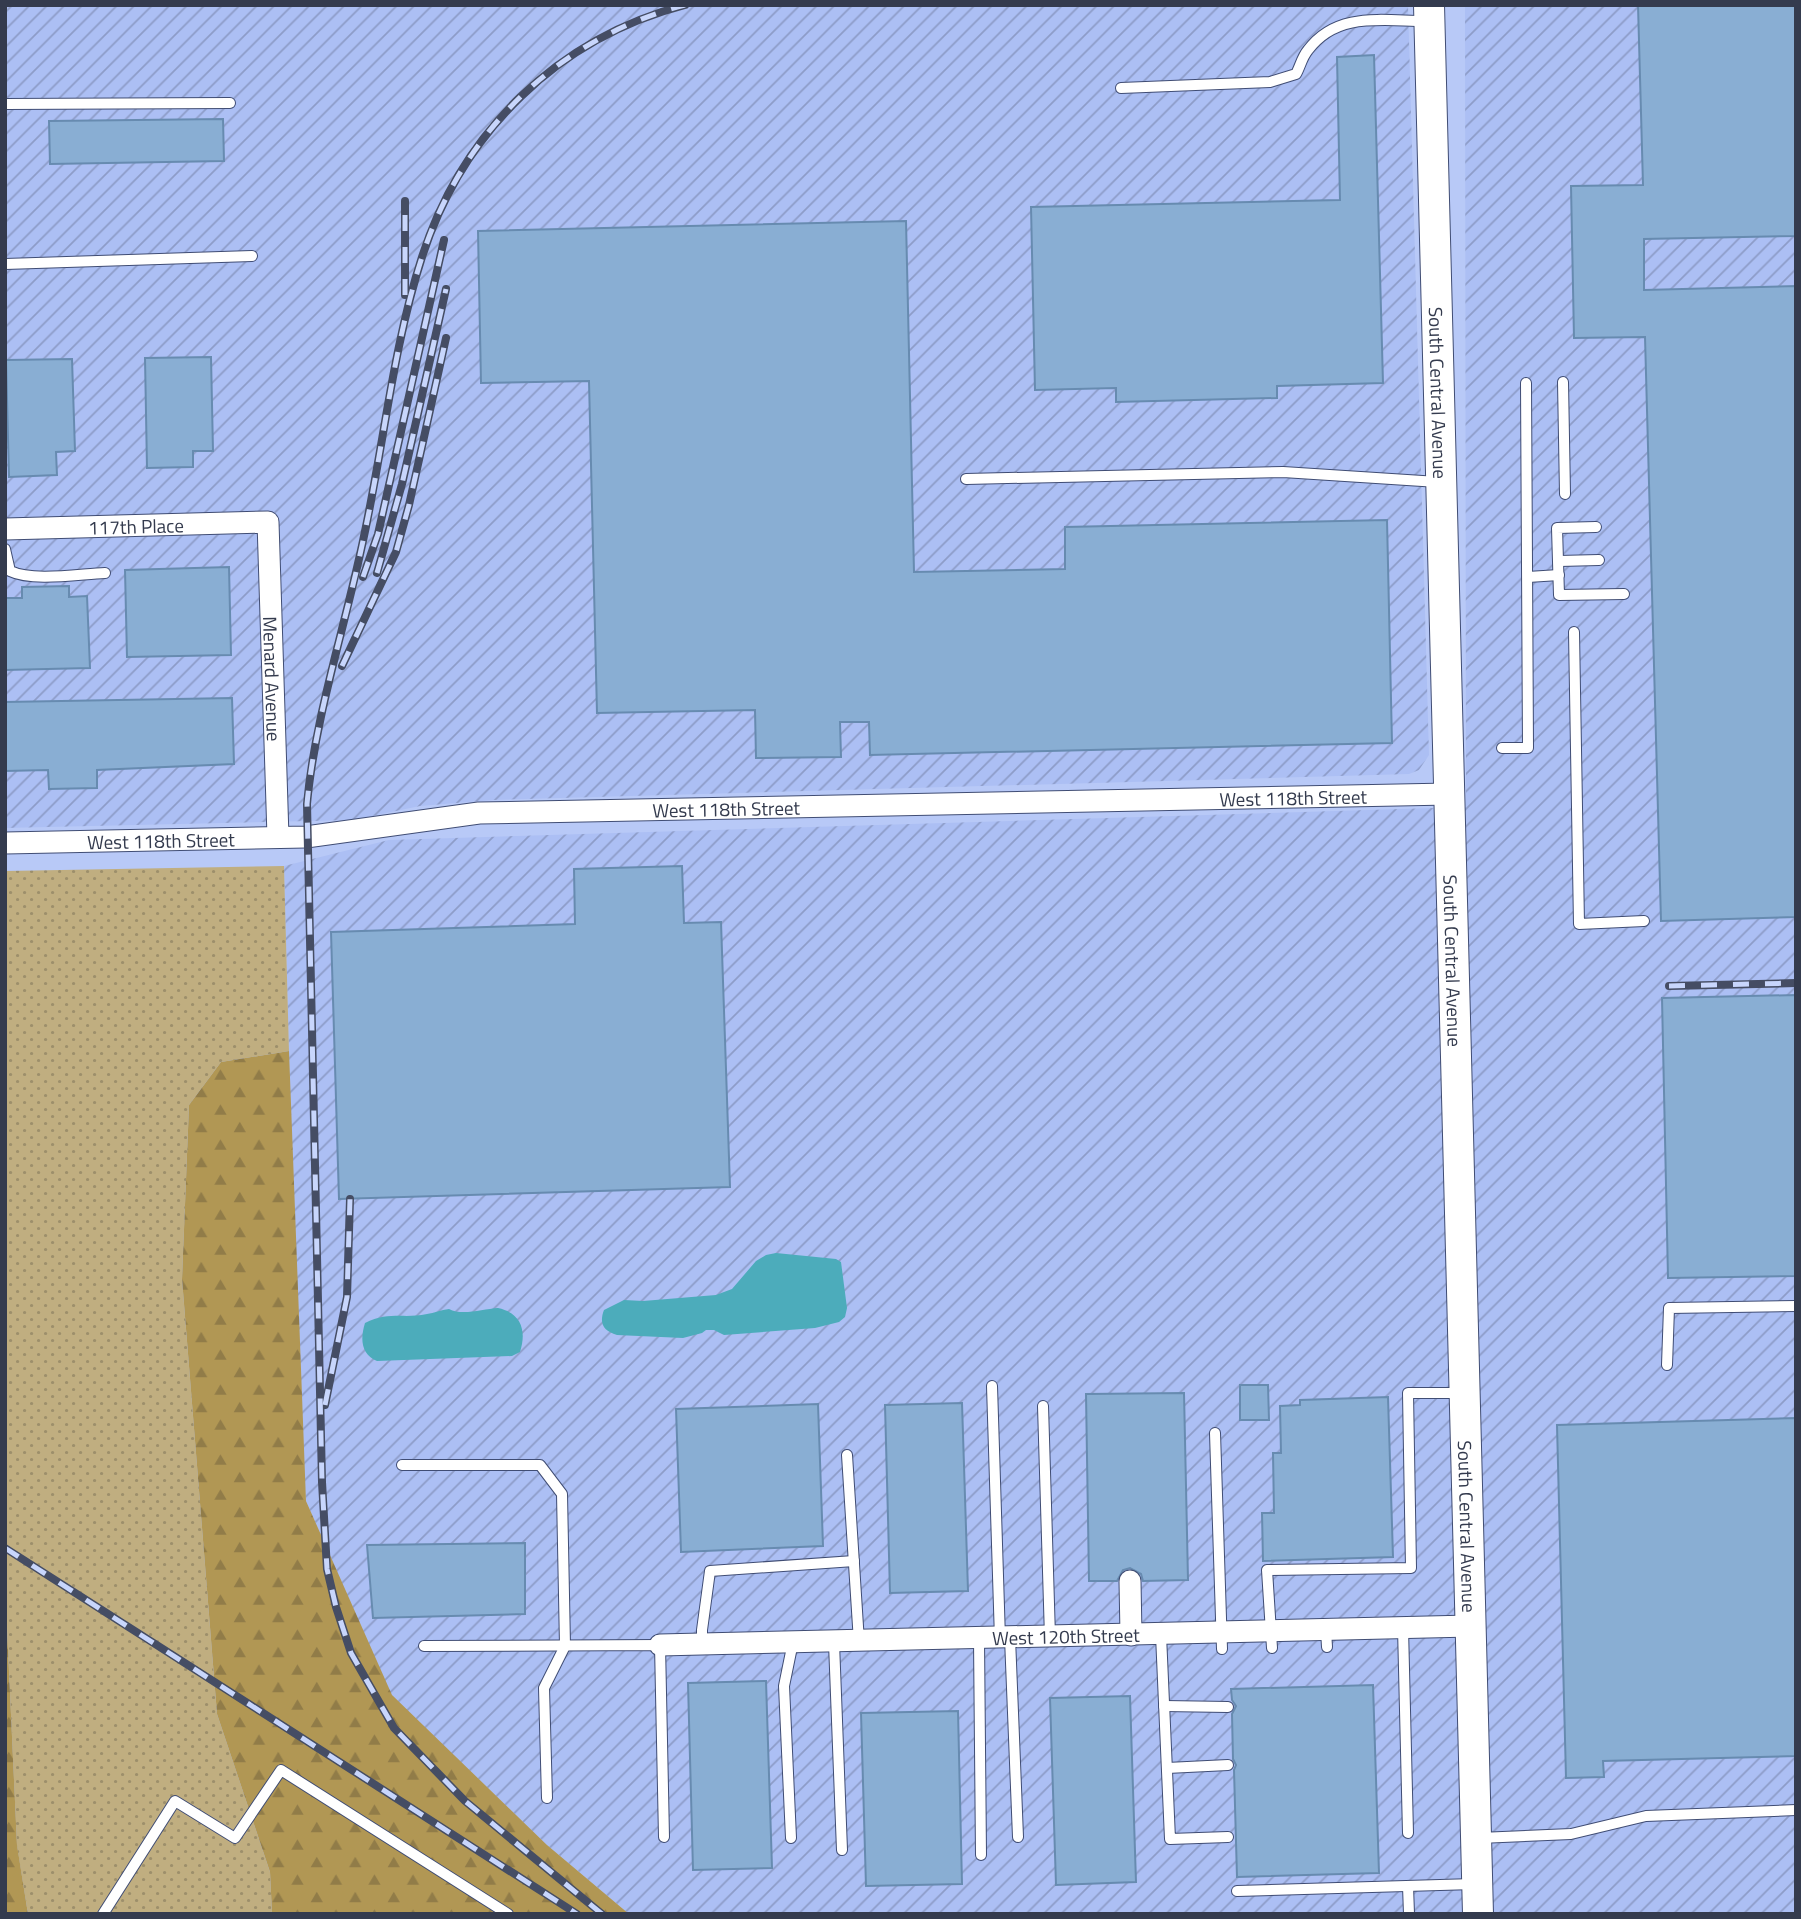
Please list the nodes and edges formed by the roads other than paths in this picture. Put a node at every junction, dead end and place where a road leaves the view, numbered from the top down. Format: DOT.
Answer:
graph roads {
  1 [pos="1429,13"];
  2 [pos="1121,88"];
  3 [pos="230,103"];
  4 [pos="5,104"];
  5 [pos="252,256"];
  6 [pos="5,264"];
  7 [pos="1563,382"];
  8 [pos="1526,383"];
  9 [pos="966,480"];
  10 [pos="1441,482"];
  11 [pos="1565,494"];
  12 [pos="268,522"];
  13 [pos="1596,527"];
  14 [pos="5,529"];
  15 [pos="5,549"];
  16 [pos="1599,560"];
  17 [pos="1559,561"];
  18 [pos="105,573"];
  19 [pos="1559,575"];
  20 [pos="1528,577"];
  21 [pos="1624,594"];
  22 [pos="1574,632"];
  23 [pos="1502,748"];
  24 [pos="1449,794"];
  25 [pos="278,837"];
  26 [pos="5,843"];
  27 [pos="1644,921"];
  28 [pos="1796,1306"];
  29 [pos="1667,1365"];
  30 [pos="992,1386"];
  31 [pos="1464,1393"];
  32 [pos="1043,1406"];
  33 [pos="1214,1433"];
  34 [pos="847,1455"];
  35 [pos="402,1465"];
  36 [pos="854,1561"];
  37 [pos="1130,1581"];
  38 [pos="1470,1626"];
  39 [pos="1403,1628"];
  40 [pos="1131,1635"];
  41 [pos="1161,1635"];
  42 [pos="702,1637"];
  43 [pos="1050,1637"];
  44 [pos="996,1639"];
  45 [pos="1271,1640"];
  46 [pos="1222,1641"];
  47 [pos="793,1642"];
  48 [pos="859,1642"];
  49 [pos="834,1643"];
  50 [pos="660,1645"];
  51 [pos="424,1646"];
  52 [pos="565,1646"];
  53 [pos="1164,1706"];
  54 [pos="1228,1707"];
  55 [pos="1228,1765"];
  56 [pos="1167,1768"];
  57 [pos="547,1798"];
  58 [pos="1796,1810"];
  59 [pos="1408,1833"];
  60 [pos="664,1837"];
  61 [pos="1017,1837"];
  62 [pos="1228,1837"];
  63 [pos="791,1838"];
  64 [pos="1476,1838"];
  65 [pos="842,1850"];
  66 [pos="981,1855"];
  67 [pos="1477,1884"];
  68 [pos="1408,1886"];
  69 [pos="1237,1891"];
  70 [pos="103,1914"];
  71 [pos="508,1914"];
  72 [pos="1409,1914"];
  73 [pos="1478,1914"];
  1 -- 2 [label="lane"];
  1 -- 10 [label="street, South Central Avenue"];
  3 -- 4 [label="lane"];
  5 -- 6 [label="lane"];
  7 -- 11 [label="lane"];
  8 -- 20 [label="lane"];
  9 -- 10 [label="lane"];
  10 -- 24 [label="street, South Central Avenue"];
  12 -- 14 [label="street, 117th Place"];
  12 -- 25 [label="street, Menard Avenue"];
  13 -- 17 [label="lane"];
  15 -- 18 [label="lane"];
  16 -- 17 [label="lane"];
  17 -- 19 [label="lane"];
  19 -- 20 [label="lane"];
  19 -- 21 [label="lane"];
  20 -- 23 [label="lane"];
  22 -- 27 [label="lane"];
  24 -- 25 [label="street, West 118th Street"];
  24 -- 31 [label="street, South Central Avenue"];
  25 -- 26 [label="street, West 118th Street"];
  28 -- 29 [label="lane"];
  30 -- 44 [label="lane"];
  31 -- 38 [label="street, South Central Avenue"];
  31 -- 45 [label="lane"];
  32 -- 43 [label="lane"];
  33 -- 46 [label="lane"];
  34 -- 36 [label="lane"];
  35 -- 52 [label="lane"];
  36 -- 42 [label="lane"];
  36 -- 48 [label="lane"];
  37 -- 40 [label="street"];
  38 -- 39 [label="street, West 120th Street"];
  38 -- 64 [label="street, South Central Avenue"];
  39 -- 45 [label="street, West 120th Street"];
  39 -- 59 [label="lane"];
  40 -- 41 [label="street, West 120th Street"];
  40 -- 43 [label="street, West 120th Street"];
  41 -- 46 [label="street, West 120th Street"];
  41 -- 53 [label="lane"];
  42 -- 47 [label="street, West 120th Street"];
  42 -- 50 [label="street, West 120th Street"];
  43 -- 44 [label="street, West 120th Street"];
  44 -- 48 [label="street, West 120th Street"];
  44 -- 61 [label="lane"];
  44 -- 66 [label="lane"];
  45 -- 46 [label="street, West 120th Street"];
  47 -- 49 [label="street, West 120th Street"];
  47 -- 63 [label="lane"];
  48 -- 49 [label="street, West 120th Street"];
  49 -- 65 [label="lane"];
  50 -- 52 [label="lane"];
  50 -- 60 [label="lane"];
  51 -- 52 [label="lane"];
  52 -- 57 [label="lane"];
  53 -- 54 [label="lane"];
  53 -- 56 [label="lane"];
  55 -- 56 [label="lane"];
  56 -- 62 [label="lane"];
  58 -- 64 [label="lane"];
  64 -- 67 [label="street, South Central Avenue"];
  67 -- 68 [label="lane"];
  67 -- 73 [label="street, South Central Avenue"];
  68 -- 69 [label="lane"];
  68 -- 72 [label="lane"];
  70 -- 71 [label="lane"];
}
